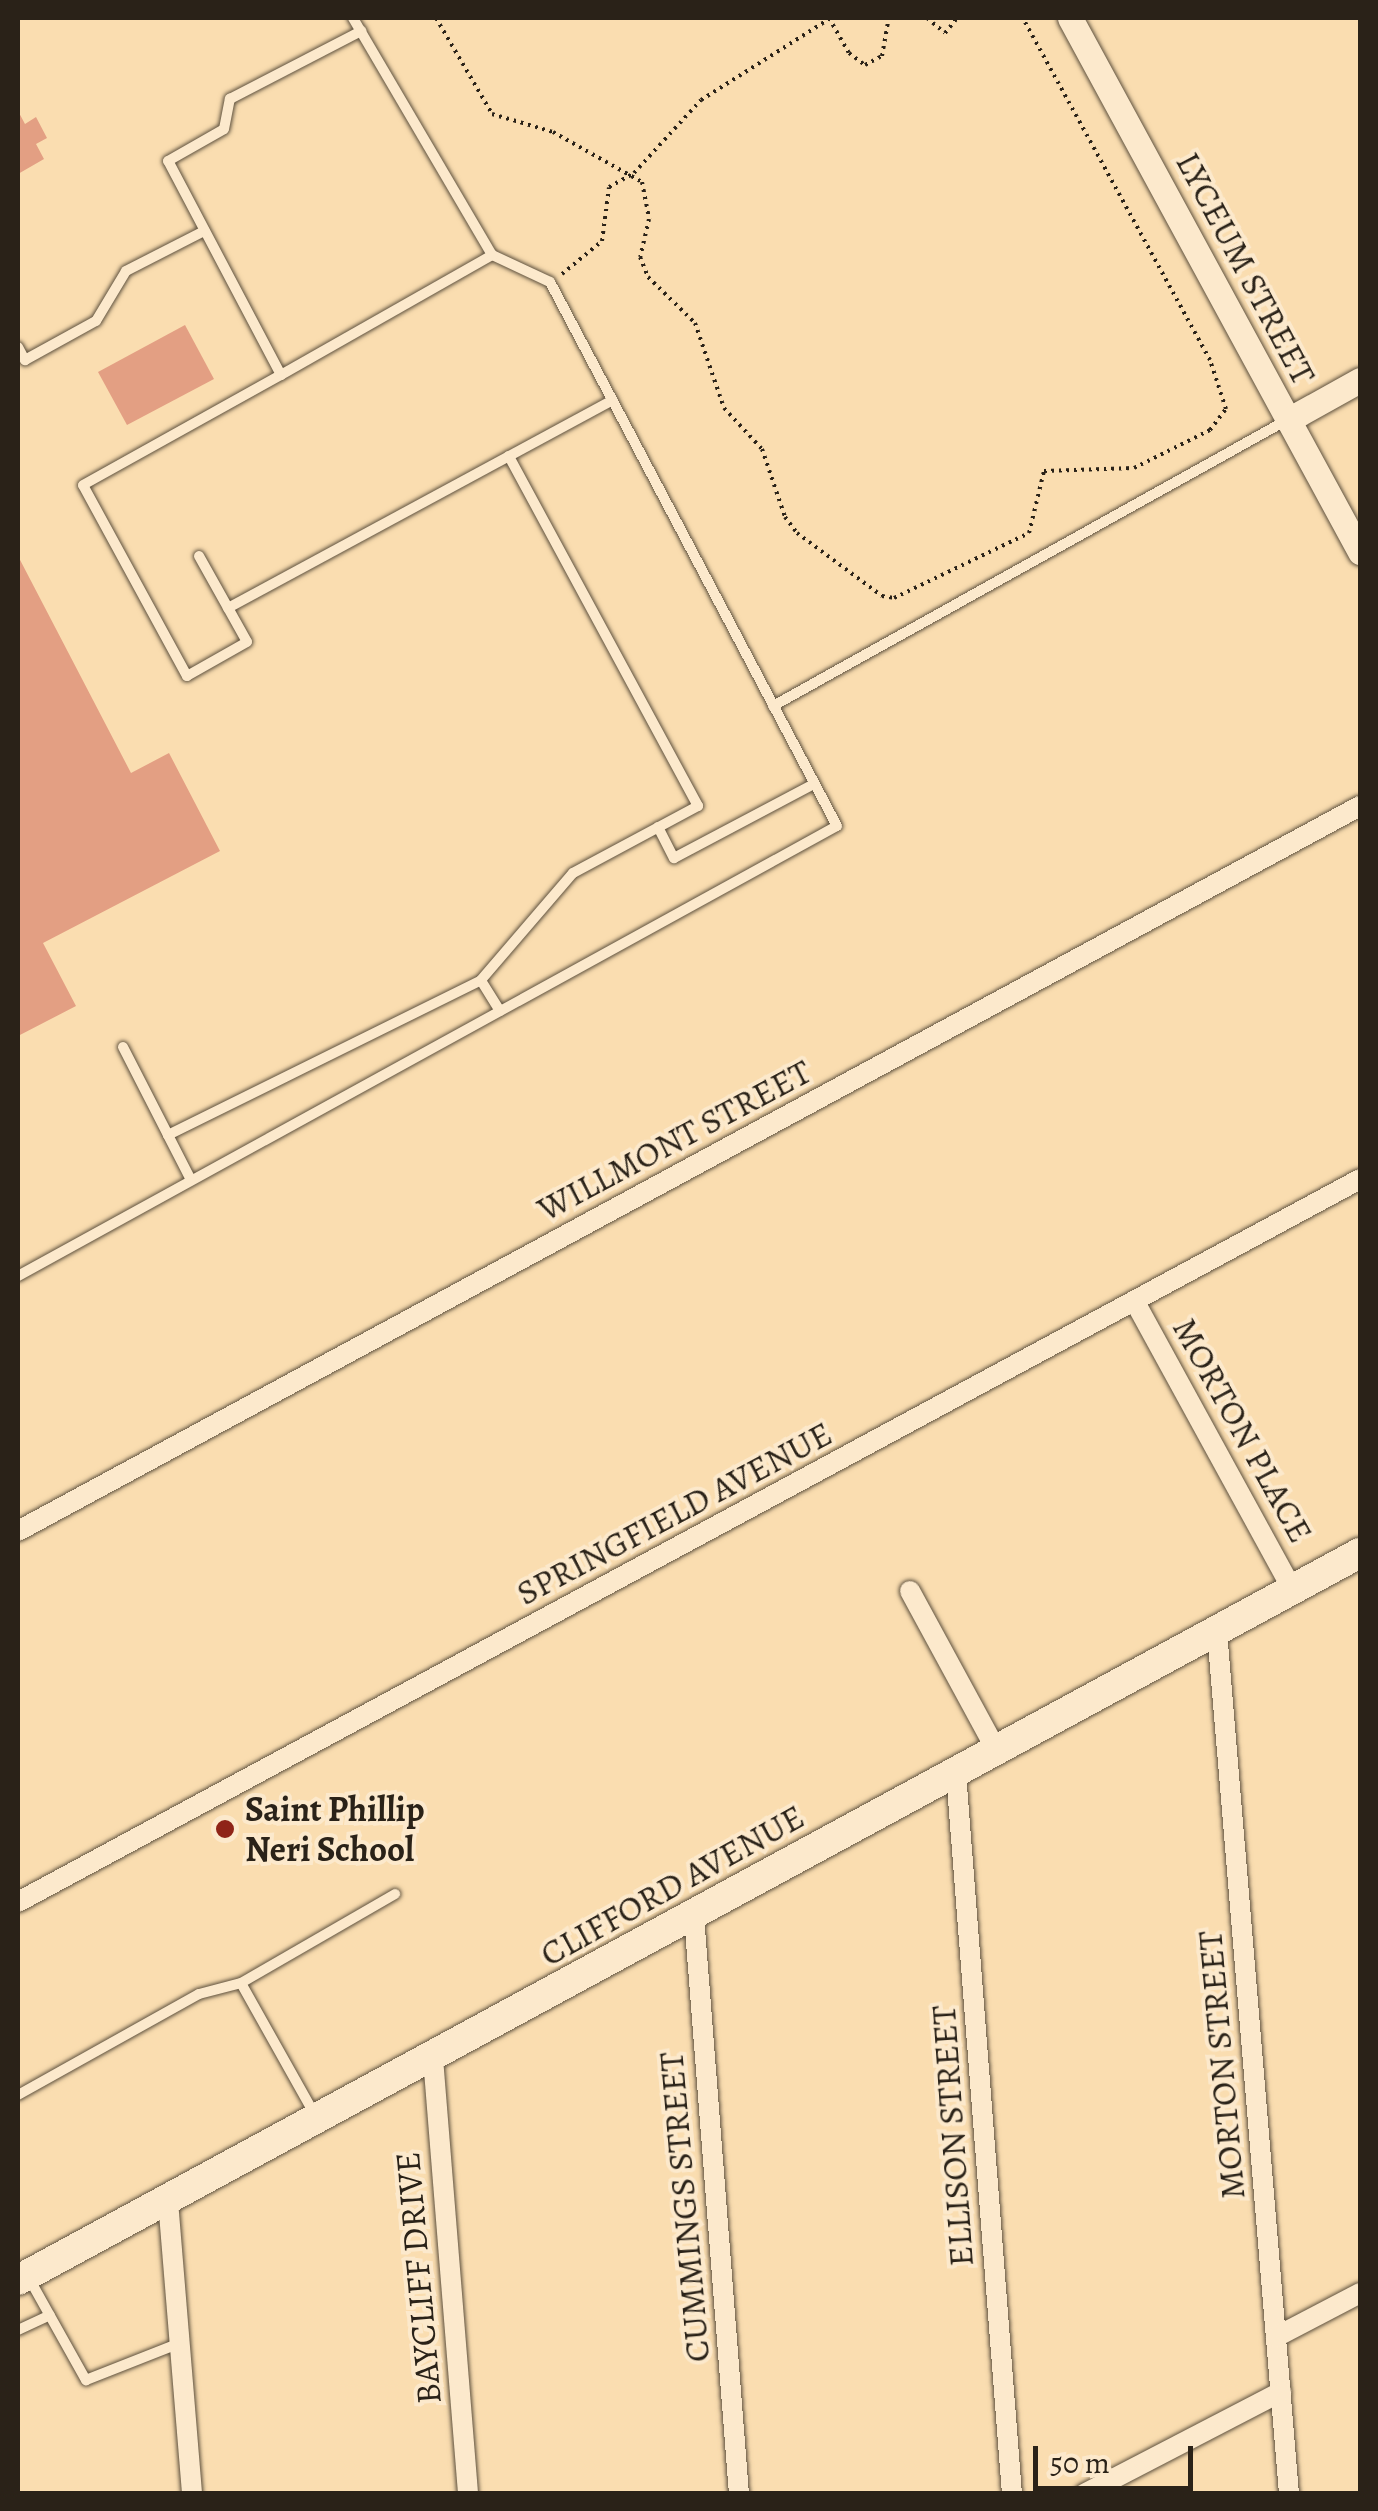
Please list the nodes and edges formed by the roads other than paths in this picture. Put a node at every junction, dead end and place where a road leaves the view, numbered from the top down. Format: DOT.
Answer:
graph roads {
  1 [pos="354,18"];
  2 [pos="1070,18"];
  3 [pos="361,30"];
  4 [pos="204,231"];
  5 [pos="492,256"];
  6 [pos="18,347"];
  7 [pos="281,375"];
  8 [pos="1360,380"];
  9 [pos="612,400"];
  10 [pos="1288,420"];
  11 [pos="509,456"];
  12 [pos="1360,552"];
  13 [pos="199,556"];
  14 [pos="228,608"];
  15 [pos="773,706"];
  16 [pos="814,784"];
  17 [pos="1360,806"];
  18 [pos="658,827"];
  19 [pos="482,980"];
  20 [pos="500,1011"];
  21 [pos="122,1047"];
  22 [pos="168,1136"];
  23 [pos="1360,1179"];
  24 [pos="192,1180"];
  25 [pos="18,1276"];
  26 [pos="1136,1302"];
  27 [pos="18,1531"];
  28 [pos="1360,1553"];
  29 [pos="1293,1590"];
  30 [pos="910,1591"];
  31 [pos="1217,1631"];
  32 [pos="997,1751"];
  33 [pos="956,1773"];
  34 [pos="394,1894"];
  35 [pos="18,1902"];
  36 [pos="694,1916"];
  37 [pos="241,1983"];
  38 [pos="432,2058"];
  39 [pos="18,2096"];
  40 [pos="318,2120"];
  41 [pos="168,2201"];
  42 [pos="22,2277"];
  43 [pos="1360,2293"];
  44 [pos="50,2314"];
  45 [pos="18,2330"];
  46 [pos="1276,2337"];
  47 [pos="180,2344"];
  48 [pos="1281,2392"];
  49 [pos="192,2494"];
  50 [pos="468,2494"];
  51 [pos="739,2494"];
  52 [pos="1012,2494"];
  53 [pos="1084,2494"];
  54 [pos="1289,2494"];
  1 -- 3 [label="lane"];
  2 -- 10 [label="street, LYCEUM STREET"];
  3 -- 4 [label="lane"];
  3 -- 5 [label="lane"];
  4 -- 6 [label="lane"];
  4 -- 7 [label="lane"];
  5 -- 7 [label="lane"];
  5 -- 9 [label="lane"];
  7 -- 14 [label="lane"];
  8 -- 10 [label="street"];
  9 -- 11 [label="lane"];
  9 -- 15 [label="lane"];
  10 -- 12 [label="street, LYCEUM STREET"];
  10 -- 15 [label="lane"];
  11 -- 14 [label="lane"];
  11 -- 18 [label="lane"];
  13 -- 14 [label="lane"];
  15 -- 16 [label="lane"];
  16 -- 18 [label="lane"];
  16 -- 20 [label="lane"];
  17 -- 27 [label="street, WILLMONT STREET"];
  18 -- 19 [label="lane"];
  19 -- 20 [label="lane"];
  19 -- 22 [label="lane"];
  20 -- 24 [label="lane"];
  21 -- 22 [label="lane"];
  22 -- 24 [label="lane"];
  23 -- 26 [label="street, SPRINGFIELD AVENUE"];
  24 -- 25 [label="lane"];
  26 -- 29 [label="street, MORTON PLACE"];
  26 -- 35 [label="street, SPRINGFIELD AVENUE"];
  28 -- 29 [label="main road, CLIFFORD AVENUE"];
  29 -- 31 [label="main road, CLIFFORD AVENUE"];
  30 -- 32 [label="street"];
  31 -- 32 [label="main road, CLIFFORD AVENUE"];
  31 -- 46 [label="street, MORTON STREET"];
  32 -- 33 [label="main road, CLIFFORD AVENUE"];
  33 -- 36 [label="main road, CLIFFORD AVENUE"];
  33 -- 52 [label="street, ELLISON STREET"];
  34 -- 37 [label="lane"];
  36 -- 38 [label="main road, CLIFFORD AVENUE"];
  36 -- 51 [label="street, CUMMINGS STREET"];
  37 -- 39 [label="lane"];
  37 -- 40 [label="lane"];
  38 -- 40 [label="main road, CLIFFORD AVENUE"];
  38 -- 50 [label="street, BAYCLIFF DRIVE"];
  40 -- 41 [label="main road, CLIFFORD AVENUE"];
  41 -- 42 [label="main road, CLIFFORD AVENUE"];
  41 -- 47 [label="street"];
  42 -- 44 [label="lane"];
  43 -- 46 [label="street"];
  44 -- 45 [label="lane"];
  44 -- 47 [label="lane"];
  46 -- 48 [label="street, MORTON STREET"];
  47 -- 49 [label="street"];
  48 -- 53 [label="street"];
  48 -- 54 [label="street, MORTON STREET"];
}
